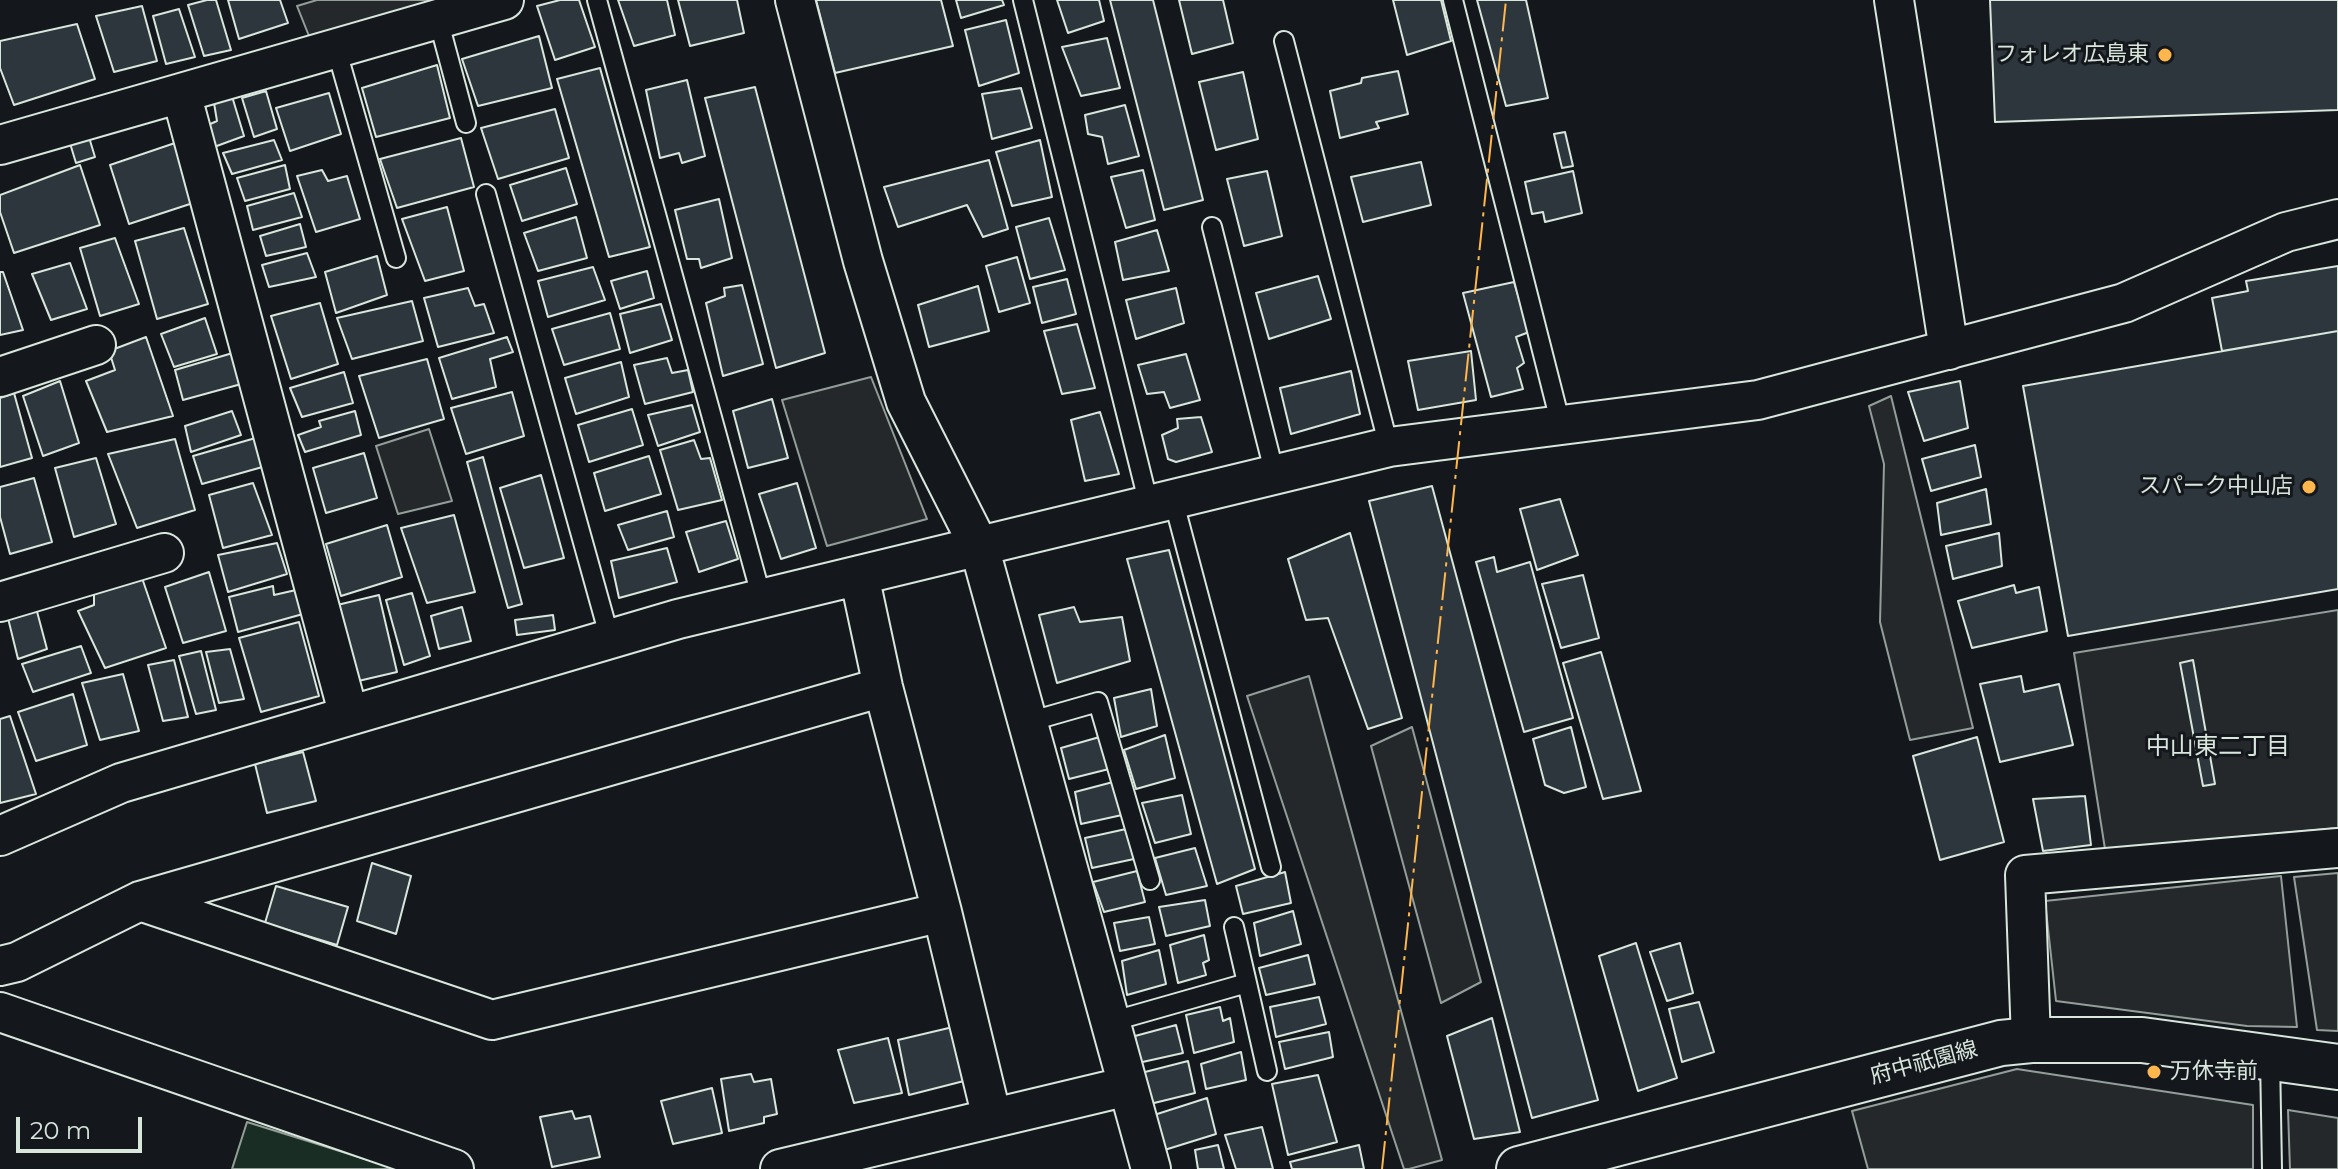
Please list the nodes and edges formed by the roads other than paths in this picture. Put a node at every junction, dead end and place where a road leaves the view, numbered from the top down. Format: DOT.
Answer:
graph roads {
  1 [pos="504,0"];
  2 [pos="597,0"];
  3 [pos="795,0"];
  4 [pos="1023,0"];
  5 [pos="1453,0"];
  6 [pos="1894,0"];
  7 [pos="438,19"];
  8 [pos="1284,41"];
  9 [pos="336,48"];
  10 [pos="181,93"];
  11 [pos="466,123"];
  12 [pos="0,145"];
  13 [pos="486,194"];
  14 [pos="2338,219"];
  15 [pos="1212,227"];
  16 [pos="396,258"];
  17 [pos="96,345"];
  18 [pos="1949,350"];
  19 [pos="0,377"];
  20 [pos="1561,425"];
  21 [pos="1389,447"];
  22 [pos="1275,475"];
  23 [pos="1161,502"];
  24 [pos="979,546"];
  25 [pos="164,553"];
  26 [pos="859,575"];
  27 [pos="762,599"];
  28 [pos="0,602"];
  29 [pos="610,639"];
  30 [pos="883,687"];
  31 [pos="349,716"];
  32 [pos="1028,722"];
  33 [pos="0,836"];
  34 [pos="2338,848"];
  35 [pos="1271,867"];
  36 [pos="1150,880"];
  37 [pos="140,901"];
  38 [pos="942,912"];
  39 [pos="1234,927"];
  40 [pos="0,966"];
  41 [pos="1247,983"];
  42 [pos="0,1012"];
  43 [pos="1110,1022"];
  44 [pos="2031,1040"];
  45 [pos="2270,1057"];
  46 [pos="2338,1067"];
  47 [pos="1267,1071"];
  48 [pos="1128,1086"];
  49 [pos="992,1118"];
  50 [pos="454,1169"];
  51 [pos="780,1169"];
  52 [pos="1151,1169"];
  53 [pos="1519,1169"];
  54 [pos="2272,1169"];
  1 -- 7 [label="street"];
  2 -- 27 [label="lane"];
  3 -- 24 [label="street"];
  4 -- 23 [label="lane"];
  5 -- 20 [label="lane"];
  6 -- 18 [label="street"];
  7 -- 9 [label="street"];
  7 -- 11 [label="lane"];
  8 -- 21 [label="lane"];
  9 -- 10 [label="street"];
  9 -- 16 [label="lane"];
  10 -- 12 [label="street"];
  10 -- 31 [label="street"];
  13 -- 29 [label="lane"];
  14 -- 18 [label="street"];
  15 -- 22 [label="lane"];
  17 -- 19 [label="street"];
  18 -- 20 [label="street"];
  20 -- 21 [label="street"];
  21 -- 22 [label="street"];
  22 -- 23 [label="street"];
  23 -- 24 [label="street"];
  23 -- 35 [label="lane"];
  24 -- 26 [label="street"];
  24 -- 32 [label="street"];
  25 -- 28 [label="street"];
  26 -- 27 [label="street"];
  26 -- 30 [label="street"];
  27 -- 29 [label="street"];
  29 -- 31 [label="street"];
  30 -- 37 [label="street"];
  30 -- 38 [label="street"];
  31 -- 33 [label="street"];
  32 -- 36 [label="lane"];
  32 -- 43 [label="street"];
  34 -- 44 [label="street"];
  37 -- 38 [label="street"];
  37 -- 40 [label="street"];
  38 -- 49 [label="street"];
  39 -- 41 [label="lane"];
  41 -- 43 [label="lane"];
  41 -- 47 [label="lane"];
  42 -- 50 [label="street"];
  43 -- 48 [label="street"];
  44 -- 45 [label="main road, 府中祇園線"];
  44 -- 53 [label="main road, 府中祇園線"];
  45 -- 46 [label="main road, 府中祇園線"];
  45 -- 54 [label="lane"];
  48 -- 49 [label="street"];
  48 -- 52 [label="street"];
  49 -- 51 [label="street"];
}
